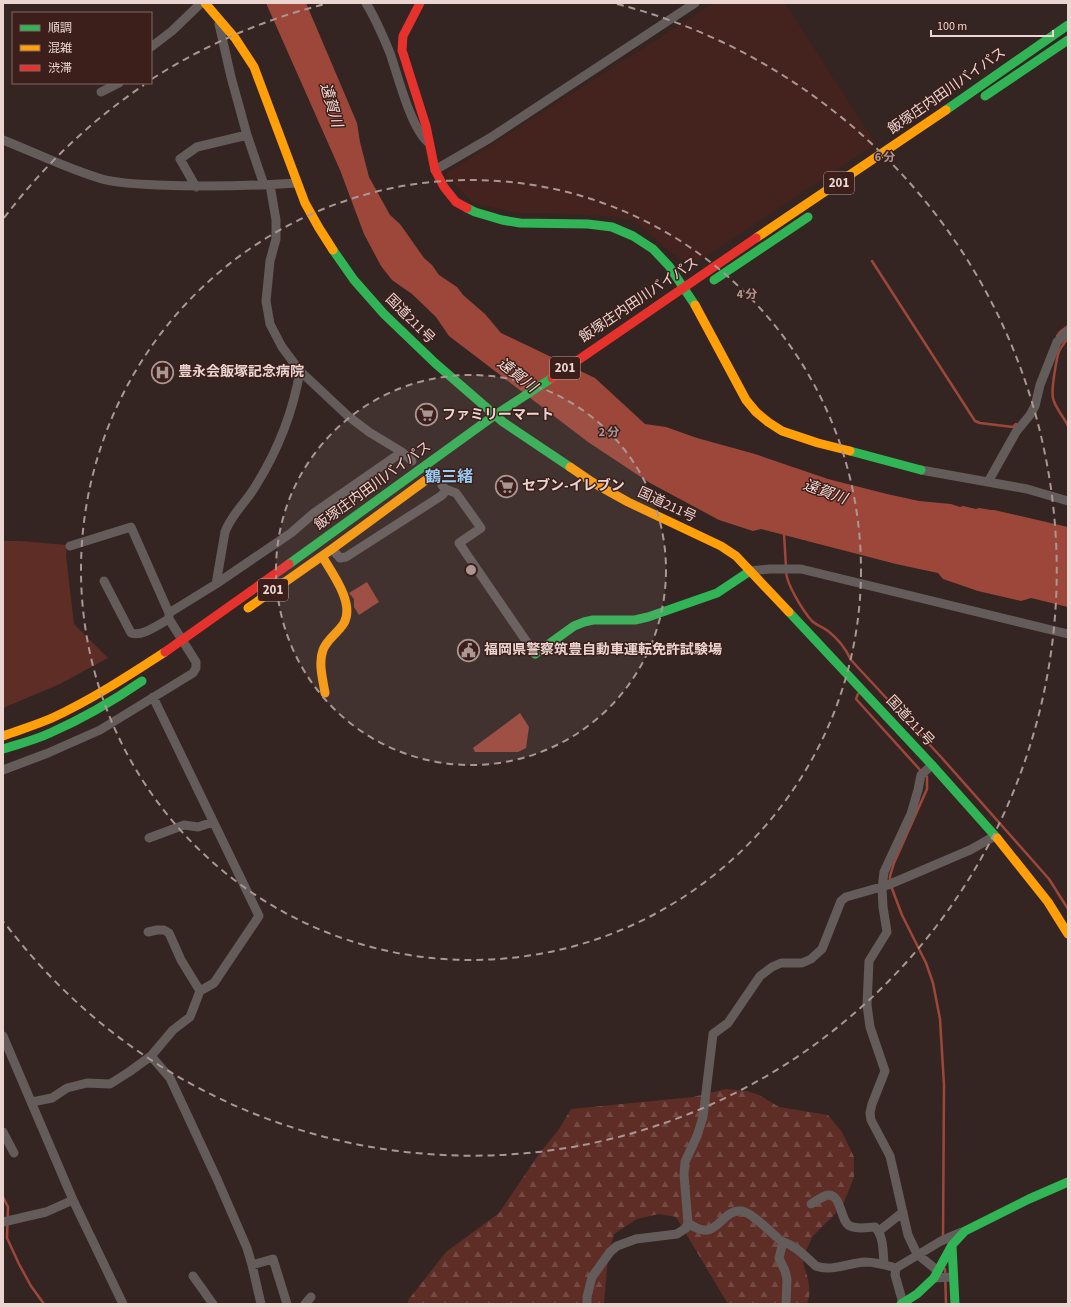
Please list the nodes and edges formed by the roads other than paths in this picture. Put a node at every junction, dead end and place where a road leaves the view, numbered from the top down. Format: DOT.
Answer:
graph roads {
  1 [pos="201,3"];
  2 [pos="206,3"];
  3 [pos="366,3"];
  4 [pos="420,3"];
  5 [pos="695,3"];
  6 [pos="217,16"];
  7 [pos="1068,25"];
  8 [pos="1068,40"];
  9 [pos="152,46"];
  10 [pos="117,84"];
  11 [pos="101,92"];
  12 [pos="981,100"];
  13 [pos="247,135"];
  14 [pos="3,140"];
  15 [pos="429,144"];
  16 [pos="435,170"];
  17 [pos="297,183"];
  18 [pos="267,185"];
  19 [pos="196,187"];
  20 [pos="814,213"];
  21 [pos="709,284"];
  22 [pos="684,287"];
  23 [pos="1068,331"];
  24 [pos="300,371"];
  25 [pos="495,415"];
  26 [pos="402,452"];
  27 [pos="412,461"];
  28 [pos="921,470"];
  29 [pos="433,474"];
  30 [pos="988,482"];
  31 [pos="1068,501"];
  32 [pos="70,546"];
  33 [pos="332,549"];
  34 [pos="322,556"];
  35 [pos="750,571"];
  36 [pos="104,581"];
  37 [pos="216,584"];
  38 [pos="239,614"];
  39 [pos="169,616"];
  40 [pos="1068,634"];
  41 [pos="182,641"];
  42 [pos="192,648"];
  43 [pos="536,654"];
  44 [pos="179,656"];
  45 [pos="148,677"];
  46 [pos="325,693"];
  47 [pos="153,698"];
  48 [pos="3,736"];
  49 [pos="3,749"];
  50 [pos="3,770"];
  51 [pos="926,770"];
  52 [pos="213,822"];
  53 [pos="995,836"];
  54 [pos="149,838"];
  55 [pos="888,885"];
  56 [pos="148,932"];
  57 [pos="1068,934"];
  58 [pos="200,991"];
  59 [pos="3,1036"];
  60 [pos="151,1056"];
  61 [pos="32,1102"];
  62 [pos="3,1132"];
  63 [pos="14,1153"];
  64 [pos="1068,1182"];
  65 [pos="73,1200"];
  66 [pos="811,1204"];
  67 [pos="903,1212"];
  68 [pos="6,1221"];
  69 [pos="688,1223"];
  70 [pos="879,1231"];
  71 [pos="783,1242"];
  72 [pos="947,1244"];
  73 [pos="917,1254"];
  74 [pos="884,1264"];
  75 [pos="252,1265"];
  76 [pos="896,1268"];
  77 [pos="943,1274"];
  78 [pos="193,1276"];
  79 [pos="123,1304"];
  80 [pos="213,1304"];
  81 [pos="261,1304"];
  82 [pos="287,1304"];
  83 [pos="587,1304"];
  84 [pos="786,1304"];
  85 [pos="902,1304"];
  86 [pos="955,1304"];
  1 -- 9 [label="street"];
  2 -- 6 [label="main road, 国道211号"];
  3 -- 15 [label="street"];
  4 -- 15 [label="main road"];
  5 -- 16 [label="street"];
  6 -- 13 [label="street"];
  6 -- 17 [label="main road, 国道211号"];
  7 -- 22 [label="main road, 飯塚庄内田川バイパス / 201"];
  8 -- 12 [label="main road, 飯塚庄内田川バイパス"];
  10 -- 11 [label="street"];
  13 -- 18 [label="street"];
  13 -- 19 [label="street"];
  14 -- 19 [label="street"];
  15 -- 16 [label="main road"];
  16 -- 22 [label="main road"];
  17 -- 18 [label="street"];
  17 -- 25 [label="main road, 国道211号"];
  18 -- 19 [label="street"];
  18 -- 24 [label="street"];
  20 -- 21 [label="main road, 飯塚庄内田川バイパス"];
  22 -- 25 [label="main road, 飯塚庄内田川バイパス / 201"];
  22 -- 28 [label="main road"];
  23 -- 30 [label="street"];
  24 -- 26 [label="street"];
  24 -- 37 [label="street"];
  25 -- 35 [label="main road, 国道211号"];
  25 -- 41 [label="main road, 飯塚庄内田川バイパス / 201"];
  26 -- 27 [label="street"];
  26 -- 37 [label="street"];
  28 -- 30 [label="street"];
  29 -- 33 [label="main road, 飯塚庄内田川バイパス / 201"];
  30 -- 31 [label="street"];
  32 -- 39 [label="street"];
  33 -- 34 [label="main road, 飯塚庄内田川バイパス / 201"];
  33 -- 43 [label="street"];
  34 -- 38 [label="main road, 飯塚庄内田川バイパス / 201"];
  34 -- 46 [label="main road"];
  35 -- 40 [label="street"];
  35 -- 43 [label="main road"];
  35 -- 51 [label="main road, 国道211号"];
  36 -- 39 [label="street"];
  37 -- 39 [label="street"];
  39 -- 41 [label="street"];
  41 -- 42 [label="street"];
  41 -- 48 [label="main road, 飯塚庄内田川バイパス / 201"];
  42 -- 44 [label="main road"];
  42 -- 47 [label="street"];
  45 -- 49 [label="main road"];
  47 -- 50 [label="street"];
  47 -- 52 [label="street"];
  51 -- 53 [label="main road, 国道211号"];
  51 -- 55 [label="street"];
  52 -- 54 [label="street"];
  52 -- 58 [label="street"];
  53 -- 55 [label="street"];
  53 -- 57 [label="main road, 国道211号"];
  55 -- 67 [label="street"];
  55 -- 69 [label="street"];
  56 -- 58 [label="street"];
  58 -- 60 [label="street"];
  59 -- 61 [label="street"];
  60 -- 61 [label="street"];
  60 -- 75 [label="street"];
  61 -- 65 [label="street"];
  62 -- 63 [label="street"];
  64 -- 72 [label="main road"];
  65 -- 68 [label="street"];
  65 -- 79 [label="street"];
  66 -- 70 [label="street"];
  67 -- 70 [label="street"];
  67 -- 73 [label="street"];
  69 -- 71 [label="street"];
  69 -- 83 [label="street"];
  70 -- 74 [label="street"];
  71 -- 74 [label="street"];
  71 -- 84 [label="street"];
  72 -- 73 [label="street"];
  72 -- 77 [label="main road"];
  72 -- 77 [label="main road"];
  73 -- 76 [label="street"];
  73 -- 77 [label="street"];
  74 -- 76 [label="street"];
  75 -- 81 [label="street"];
  75 -- 82 [label="street"];
  76 -- 85 [label="street"];
  77 -- 85 [label="main road"];
  77 -- 86 [label="main road"];
  78 -- 80 [label="street"];
}
